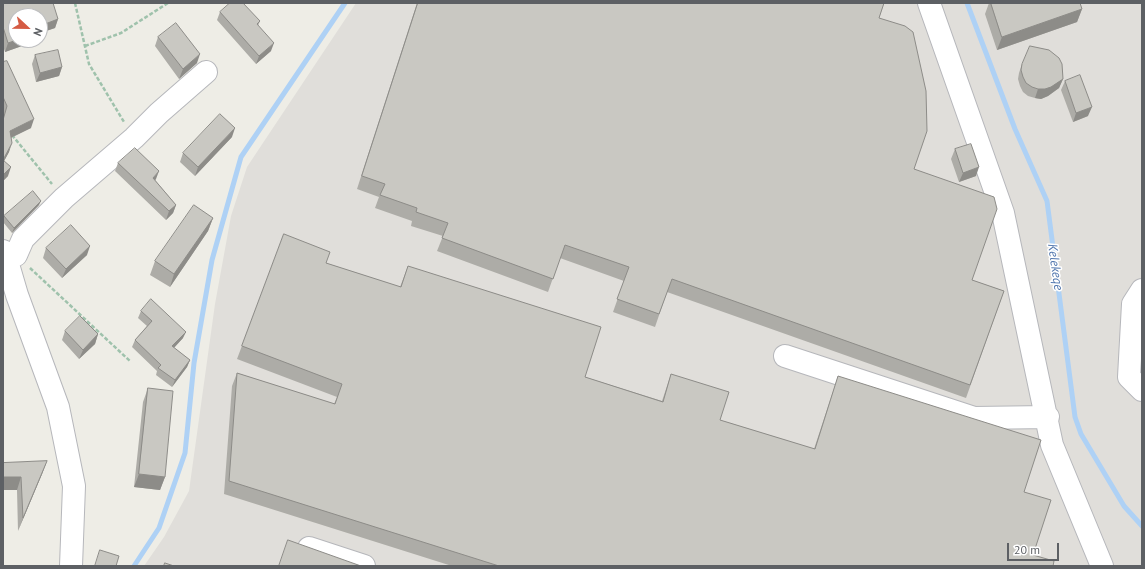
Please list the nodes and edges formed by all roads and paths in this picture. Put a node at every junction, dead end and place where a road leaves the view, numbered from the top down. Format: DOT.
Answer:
graph roads {
  1 [pos="75,3"];
  2 [pos="168,3"];
  3 [pos="929,3"];
  4 [pos="85,46"];
  5 [pos="206,72"];
  6 [pos="8,130"];
  7 [pos="134,138"];
  8 [pos="64,198"];
  9 [pos="8,253"];
  10 [pos="1142,290"];
  11 [pos="10,297"];
  12 [pos="785,356"];
  13 [pos="131,362"];
  14 [pos="1142,390"];
  15 [pos="1048,418"];
  16 [pos="309,548"];
  17 [pos="71,566"];
  18 [pos="364,566"];
  19 [pos="1102,566"];
  1 -- 4 [label="path"];
  2 -- 4 [label="path"];
  3 -- 15 [label="street"];
  4 -- 7 [label="path"];
  5 -- 7 [label="street"];
  6 -- 8 [label="path"];
  7 -- 8 [label="street"];
  8 -- 9 [label="street"];
  9 -- 11 [label="street"];
  9 -- 13 [label="path"];
  10 -- 14 [label="street"];
  11 -- 17 [label="street"];
  12 -- 15 [label="street"];
  15 -- 19 [label="street"];
  16 -- 18 [label="street"];
}
